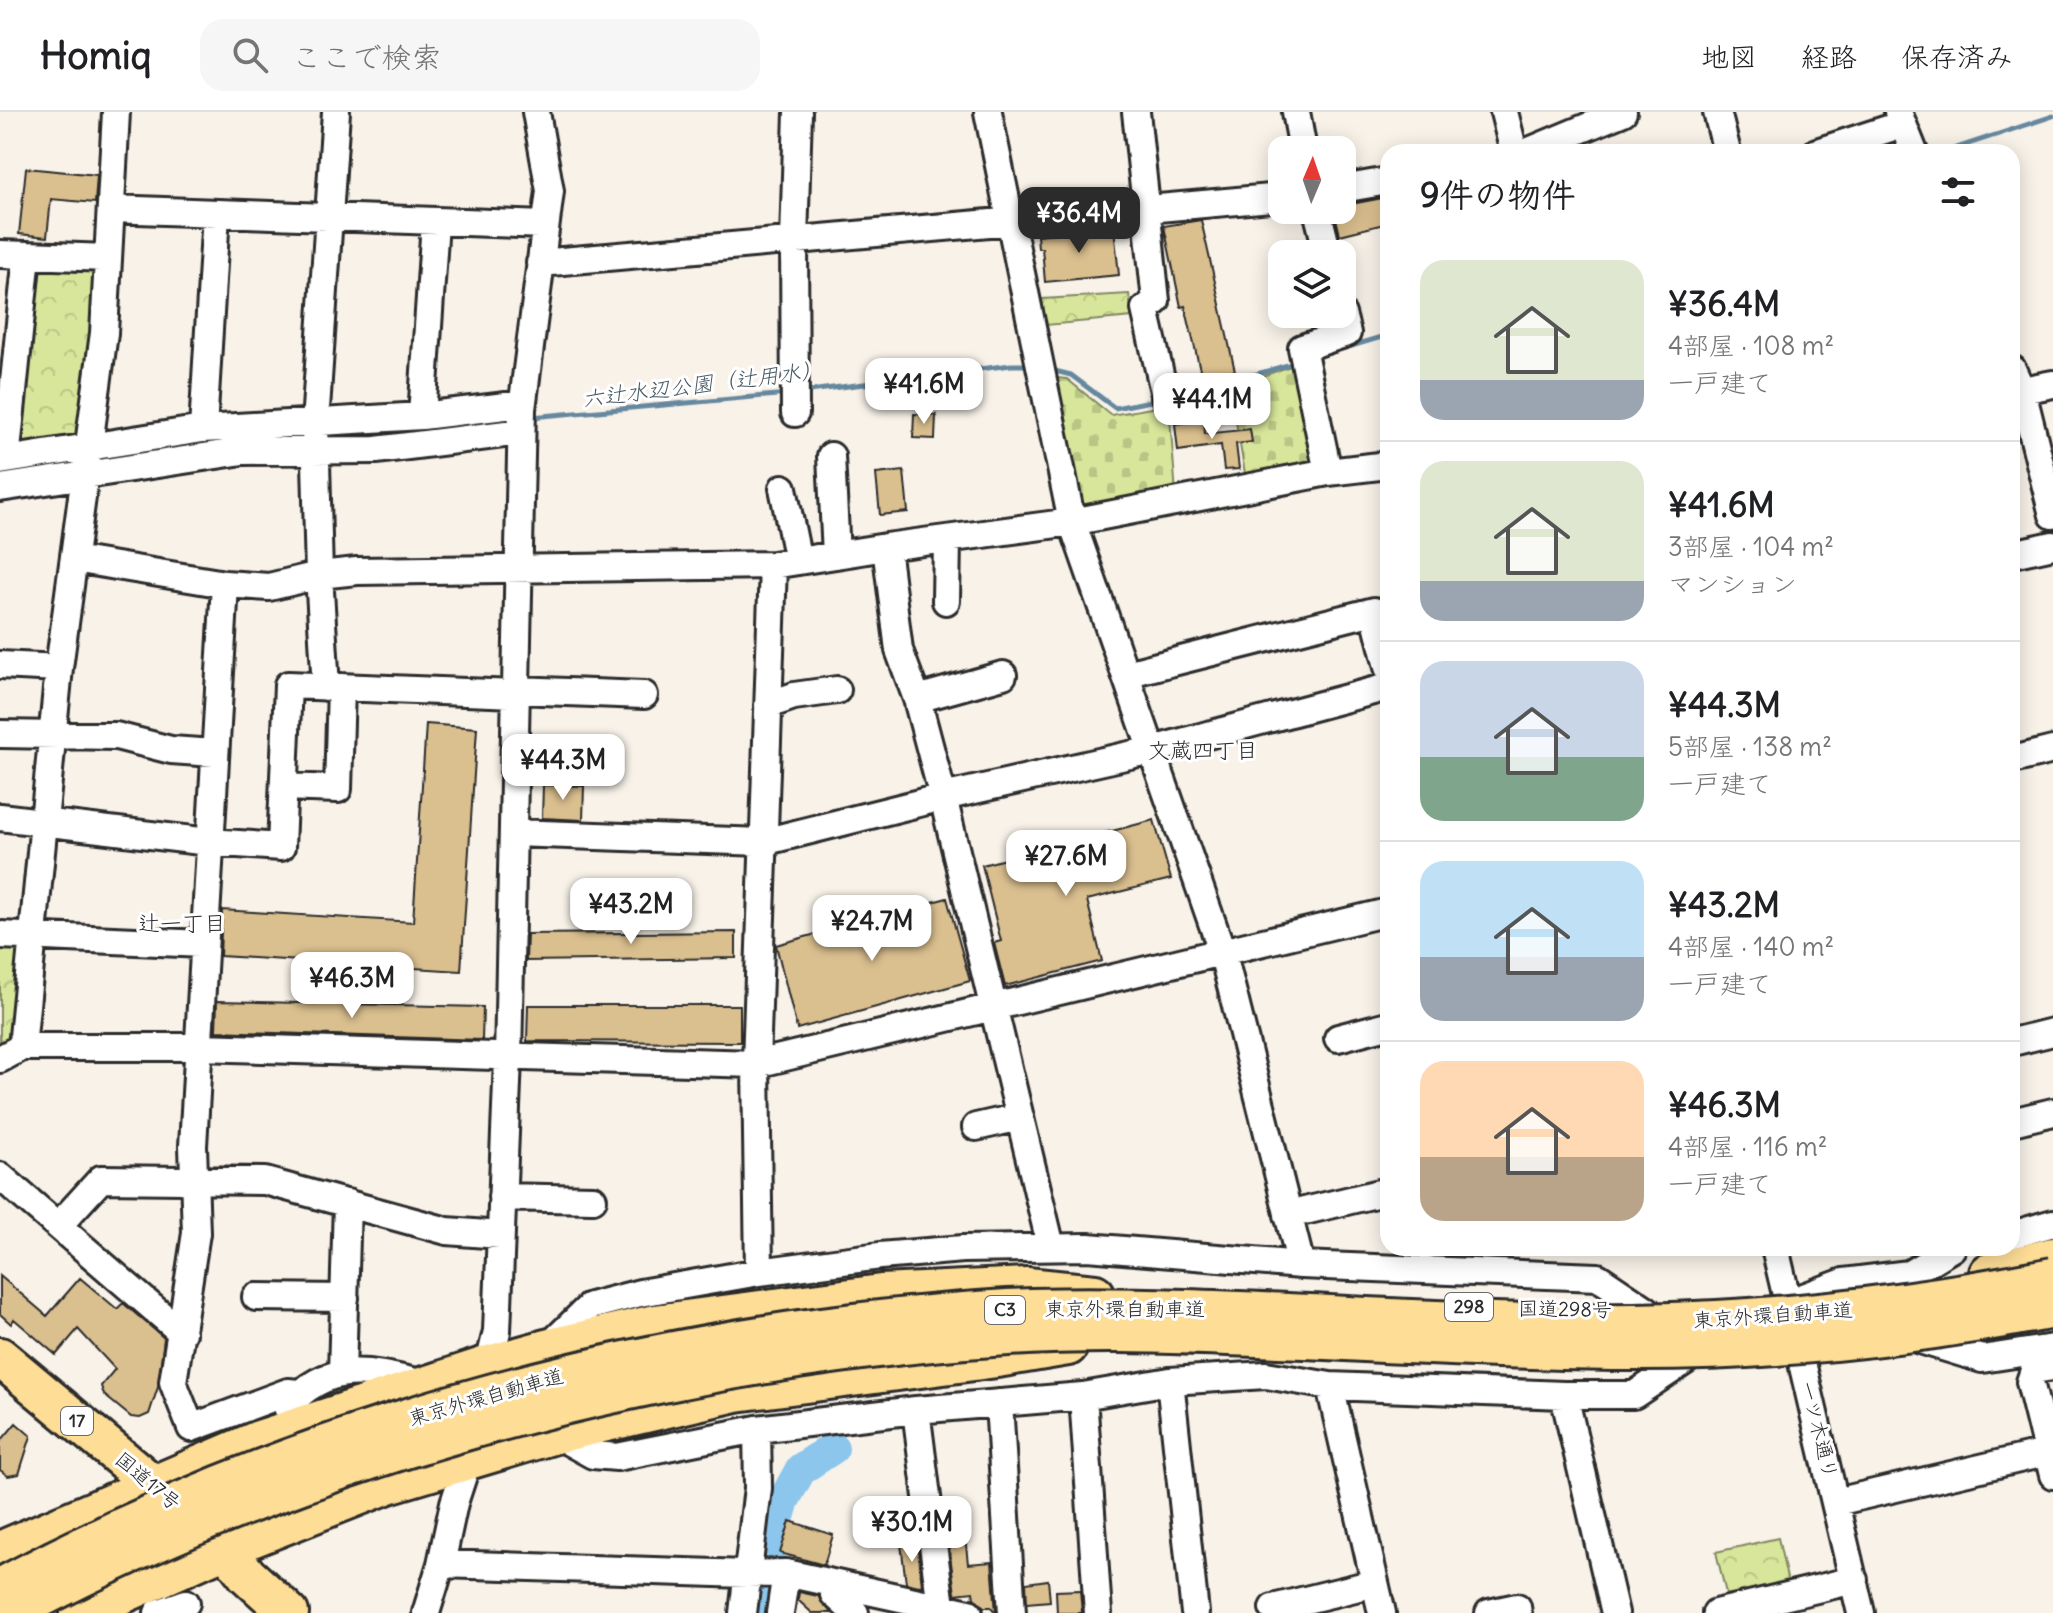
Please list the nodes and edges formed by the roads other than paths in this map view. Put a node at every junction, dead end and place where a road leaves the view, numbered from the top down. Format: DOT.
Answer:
graph roads {
  1 [pos="116,112"];
  2 [pos="336,112"];
  3 [pos="536,112"];
  4 [pos="798,112"];
  5 [pos="988,112"];
  6 [pos="1136,112"];
  7 [pos="1296,112"];
  8 [pos="1504,112"];
  9 [pos="1623,112"];
  10 [pos="1717,112"];
  11 [pos="1900,118"];
  12 [pos="1300,136"];
  13 [pos="1512,144"];
  14 [pos="1546,144"];
  15 [pos="1725,144"];
  16 [pos="1837,144"];
  17 [pos="1911,144"];
  18 [pos="1380,182"];
  19 [pos="1356,187"];
  20 [pos="1268,198"];
  21 [pos="111,209"];
  22 [pos="1147,209"];
  23 [pos="216,214"];
  24 [pos="328,219"];
  25 [pos="1010,221"];
  26 [pos="435,222"];
  27 [pos="545,225"];
  28 [pos="794,240"];
  29 [pos="0,254"];
  30 [pos="27,255"];
  31 [pos="108,258"];
  32 [pos="540,263"];
  33 [pos="1346,328"];
  34 [pos="2020,384"];
  35 [pos="2053,384"];
  36 [pos="1166,400"];
  37 [pos="2020,401"];
  38 [pos="795,413"];
  39 [pos="422,416"];
  40 [pos="522,417"];
  41 [pos="203,429"];
  42 [pos="315,438"];
  43 [pos="831,456"];
  44 [pos="3,460"];
  45 [pos="87,462"];
  46 [pos="1380,466"];
  47 [pos="1328,472"];
  48 [pos="0,488"];
  49 [pos="783,488"];
  50 [pos="2053,515"];
  51 [pos="1072,522"];
  52 [pos="947,539"];
  53 [pos="2053,545"];
  54 [pos="886,547"];
  55 [pos="2020,552"];
  56 [pos="836,555"];
  57 [pos="74,559"];
  58 [pos="785,563"];
  59 [pos="518,568"];
  60 [pos="319,575"];
  61 [pos="225,584"];
  62 [pos="946,601"];
  63 [pos="1380,609"];
  64 [pos="0,665"];
  65 [pos="59,668"];
  66 [pos="1126,674"];
  67 [pos="1003,675"];
  68 [pos="334,687"];
  69 [pos="1380,689"];
  70 [pos="837,690"];
  71 [pos="516,692"];
  72 [pos="644,695"];
  73 [pos="917,699"];
  74 [pos="768,705"];
  75 [pos="0,734"];
  76 [pos="53,735"];
  77 [pos="1152,750"];
  78 [pos="2053,750"];
  79 [pos="214,753"];
  80 [pos="2020,758"];
  81 [pos="284,787"];
  82 [pos="943,797"];
  83 [pos="0,817"];
  84 [pos="46,823"];
  85 [pos="513,833"];
  86 [pos="209,842"];
  87 [pos="763,842"];
  88 [pos="1380,914"];
  89 [pos="0,935"];
  90 [pos="34,938"];
  91 [pos="204,944"];
  92 [pos="1223,954"];
  93 [pos="994,1008"];
  94 [pos="1380,1027"];
  95 [pos="2053,1032"];
  96 [pos="1338,1038"];
  97 [pos="2020,1040"];
  98 [pos="200,1047"];
  99 [pos="11,1053"];
  100 [pos="508,1058"];
  101 [pos="756,1064"];
  102 [pos="2053,1112"];
  103 [pos="1020,1117"];
  104 [pos="2020,1120"];
  105 [pos="976,1127"];
  106 [pos="0,1176"];
  107 [pos="194,1180"];
  108 [pos="1380,1193"];
  109 [pos="502,1197"];
  110 [pos="593,1199"];
  111 [pos="347,1203"];
  112 [pos="1288,1215"];
  113 [pos="2053,1223"];
  114 [pos="58,1226"];
  115 [pos="2020,1233"];
  116 [pos="500,1235"];
  117 [pos="1051,1247"];
  118 [pos="1526,1256"];
  119 [pos="1777,1256"];
  120 [pos="1939,1256"];
  121 [pos="2053,1257"];
  122 [pos="1301,1265"];
  123 [pos="759,1272"];
  124 [pos="1530,1274"];
  125 [pos="2053,1277"];
  126 [pos="256,1297"];
  127 [pos="345,1298"];
  128 [pos="1788,1303"];
  129 [pos="2053,1309"];
  130 [pos="1647,1310"];
  131 [pos="1157,1314"];
  132 [pos="2053,1324"];
  133 [pos="881,1328"];
  134 [pos="182,1333"];
  135 [pos="1917,1339"];
  136 [pos="1706,1347"];
  137 [pos="1798,1347"];
  138 [pos="2053,1348"];
  139 [pos="546,1349"];
  140 [pos="0,1357"];
  141 [pos="489,1365"];
  142 [pos="2053,1367"];
  143 [pos="342,1373"];
  144 [pos="1170,1381"];
  145 [pos="429,1386"];
  146 [pos="1330,1386"];
  147 [pos="299,1393"];
  148 [pos="1564,1395"];
  149 [pos="1083,1396"];
  150 [pos="999,1403"];
  151 [pos="916,1410"];
  152 [pos="757,1429"];
  153 [pos="555,1434"];
  154 [pos="259,1440"];
  155 [pos="2051,1459"];
  156 [pos="469,1460"];
  157 [pos="153,1485"];
  158 [pos="1836,1502"];
  159 [pos="226,1548"];
  160 [pos="0,1551"];
  161 [pos="441,1564"];
  162 [pos="786,1573"];
  163 [pos="747,1574"];
  164 [pos="1854,1580"];
  165 [pos="1375,1583"];
  166 [pos="837,1584"];
  167 [pos="0,1588"];
  168 [pos="186,1603"];
  169 [pos="941,1607"];
  170 [pos="1273,1608"];
  171 [pos="786,1609"];
  172 [pos="92,1610"];
  173 [pos="11,1613"];
  174 [pos="158,1613"];
  175 [pos="289,1613"];
  176 [pos="426,1613"];
  177 [pos="743,1613"];
  178 [pos="855,1613"];
  179 [pos="969,1613"];
  180 [pos="1012,1613"];
  181 [pos="1098,1613"];
  182 [pos="1195,1613"];
  183 [pos="1382,1613"];
  184 [pos="1489,1613"];
  185 [pos="1518,1613"];
  186 [pos="1615,1613"];
  187 [pos="1716,1613"];
  188 [pos="1861,1613"];
  1 -- 21 [label="street"];
  2 -- 24 [label="street"];
  3 -- 27 [label="street"];
  4 -- 28 [label="street"];
  5 -- 25 [label="street"];
  6 -- 22 [label="street"];
  7 -- 12 [label="street"];
  8 -- 13 [label="street"];
  9 -- 14 [label="street"];
  10 -- 15 [label="street"];
  11 -- 16 [label="street"];
  11 -- 17 [label="street"];
  18 -- 19 [label="street"];
  20 -- 22 [label="street"];
  21 -- 23 [label="street"];
  21 -- 31 [label="street"];
  22 -- 25 [label="street"];
  22 -- 36 [label="street"];
  23 -- 24 [label="street"];
  23 -- 41 [label="street"];
  24 -- 26 [label="street"];
  24 -- 42 [label="street"];
  25 -- 28 [label="street"];
  25 -- 51 [label="street"];
  26 -- 27 [label="street"];
  26 -- 39 [label="street"];
  27 -- 32 [label="street"];
  28 -- 32 [label="street"];
  28 -- 38 [label="street"];
  29 -- 30 [label="street"];
  30 -- 31 [label="street"];
  30 -- 44 [label="street"];
  31 -- 45 [label="street"];
  32 -- 40 [label="street"];
  33 -- 47 [label="street"];
  34 -- 35 [label="street"];
  37 -- 50 [label="street"];
  39 -- 40 [label="street"];
  39 -- 42 [label="street"];
  40 -- 42 [label="street"];
  40 -- 59 [label="street"];
  41 -- 42 [label="street"];
  41 -- 45 [label="street"];
  42 -- 45 [label="street"];
  42 -- 60 [label="street"];
  43 -- 56 [label="street"];
  44 -- 45 [label="street"];
  45 -- 48 [label="street"];
  45 -- 57 [label="street"];
  46 -- 47 [label="street"];
  47 -- 51 [label="street"];
  49 -- 58 [label="street"];
  51 -- 52 [label="street"];
  51 -- 66 [label="street"];
  52 -- 54 [label="street"];
  52 -- 62 [label="street"];
  53 -- 55 [label="street"];
  54 -- 56 [label="street"];
  54 -- 73 [label="street"];
  56 -- 58 [label="street"];
  57 -- 61 [label="street"];
  57 -- 65 [label="street"];
  58 -- 59 [label="street"];
  58 -- 74 [label="street"];
  59 -- 60 [label="street"];
  59 -- 71 [label="street"];
  60 -- 61 [label="street"];
  60 -- 68 [label="street"];
  61 -- 79 [label="street"];
  63 -- 66 [label="street"];
  64 -- 65 [label="street"];
  65 -- 76 [label="street"];
  66 -- 77 [label="street"];
  67 -- 73 [label="street"];
  68 -- 71 [label="street"];
  68 -- 81 [label="street"];
  68 -- 81 [label="street"];
  69 -- 77 [label="street"];
  70 -- 74 [label="street"];
  71 -- 72 [label="street"];
  71 -- 85 [label="street"];
  73 -- 82 [label="street"];
  74 -- 87 [label="street"];
  75 -- 76 [label="street"];
  76 -- 79 [label="street"];
  76 -- 84 [label="street"];
  77 -- 82 [label="street"];
  77 -- 92 [label="street"];
  78 -- 80 [label="street"];
  79 -- 86 [label="street"];
  81 -- 86 [label="street"];
  82 -- 87 [label="street"];
  82 -- 93 [label="street"];
  83 -- 84 [label="street"];
  84 -- 86 [label="street"];
  84 -- 90 [label="street"];
  85 -- 87 [label="street"];
  85 -- 100 [label="street"];
  86 -- 91 [label="street"];
  87 -- 101 [label="street"];
  88 -- 92 [label="street"];
  89 -- 90 [label="street"];
  90 -- 91 [label="street"];
  90 -- 99 [label="street"];
  91 -- 98 [label="street"];
  92 -- 93 [label="street"];
  92 -- 112 [label="street"];
  93 -- 101 [label="street"];
  93 -- 103 [label="street"];
  94 -- 96 [label="street"];
  95 -- 97 [label="street"];
  98 -- 99 [label="street"];
  98 -- 100 [label="street"];
  98 -- 107 [label="street"];
  100 -- 101 [label="street"];
  100 -- 109 [label="street"];
  101 -- 123 [label="street"];
  102 -- 104 [label="street"];
  103 -- 105 [label="street"];
  103 -- 117 [label="street"];
  106 -- 114 [label="street"];
  107 -- 111 [label="street"];
  107 -- 114 [label="street"];
  107 -- 134 [label="street"];
  108 -- 112 [label="street"];
  109 -- 110 [label="street"];
  109 -- 116 [label="street"];
  111 -- 116 [label="street"];
  111 -- 127 [label="street"];
  112 -- 122 [label="street"];
  113 -- 115 [label="street"];
  114 -- 134 [label="street"];
  116 -- 141 [label="street"];
  117 -- 122 [label="street"];
  117 -- 123 [label="street"];
  118 -- 124 [label="street"];
  119 -- 128 [label="street, 一ツ木通り"];
  120 -- 128 [label="street"];
  121 -- 128 [label="highway, 国道298号 / 298"];
  122 -- 124 [label="street"];
  123 -- 139 [label="street"];
  124 -- 130 [label="street"];
  125 -- 167 [label="highway, 東京外環自動車道 / C3, bridge"];
  126 -- 127 [label="street"];
  127 -- 143 [label="street"];
  128 -- 130 [label="highway, 国道298号 / 298"];
  128 -- 137 [label="street, 一ツ木通り"];
  129 -- 173 [label="highway, 東京外環自動車道 / C3, bridge"];
  130 -- 131 [label="highway, 国道298号 / 298"];
  131 -- 133 [label="highway, 国道298号 / 298"];
  131 -- 136 [label="highway, 国道298号 / 298"];
  131 -- 139 [label="highway"];
  131 -- 153 [label="highway"];
  132 -- 135 [label="highway, 国道298号 / 298"];
  134 -- 147 [label="street"];
  135 -- 137 [label="highway, 国道298号 / 298"];
  135 -- 138 [label="street"];
  136 -- 137 [label="highway, 国道298号 / 298"];
  136 -- 148 [label="street"];
  137 -- 158 [label="street, 一ツ木通り"];
  139 -- 141 [label="highway"];
  140 -- 157 [label="highway, 国道17号 / 17"];
  141 -- 145 [label="highway"];
  141 -- 156 [label="street"];
  142 -- 155 [label="street"];
  143 -- 145 [label="street"];
  143 -- 147 [label="street"];
  144 -- 146 [label="street"];
  144 -- 149 [label="street"];
  144 -- 182 [label="street"];
  145 -- 154 [label="highway"];
  146 -- 148 [label="street"];
  146 -- 165 [label="street"];
  147 -- 154 [label="street"];
  148 -- 186 [label="street"];
  149 -- 150 [label="street"];
  149 -- 181 [label="street"];
  150 -- 151 [label="street"];
  150 -- 180 [label="street"];
  151 -- 152 [label="street"];
  151 -- 169 [label="street"];
  152 -- 153 [label="street"];
  152 -- 163 [label="street"];
  153 -- 156 [label="highway"];
  154 -- 157 [label="highway"];
  155 -- 158 [label="street"];
  156 -- 159 [label="highway"];
  156 -- 161 [label="street"];
  157 -- 159 [label="highway, 国道17号 / 17"];
  157 -- 160 [label="highway"];
  158 -- 164 [label="street, 一ツ木通り"];
  159 -- 172 [label="highway"];
  159 -- 175 [label="highway, 国道17号 / 17"];
  161 -- 163 [label="street"];
  161 -- 176 [label="street"];
  162 -- 163 [label="street"];
  162 -- 166 [label="street"];
  162 -- 171 [label="street"];
  163 -- 177 [label="street"];
  164 -- 187 [label="street"];
  164 -- 188 [label="street, 一ツ木通り"];
  165 -- 170 [label="street"];
  165 -- 183 [label="street"];
  166 -- 169 [label="street"];
  166 -- 178 [label="street"];
  168 -- 174 [label="street"];
  169 -- 179 [label="street"];
  184 -- 185 [label="street"];
}
